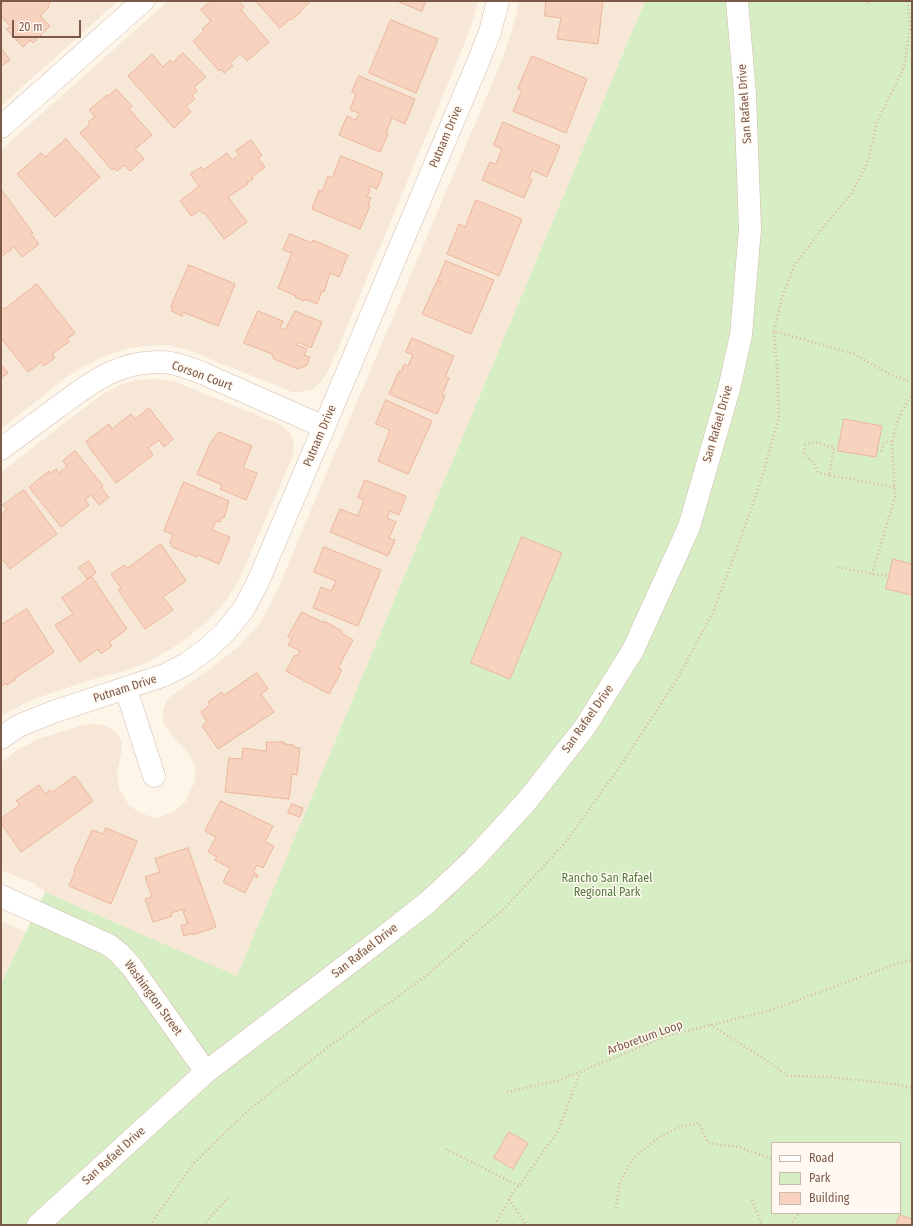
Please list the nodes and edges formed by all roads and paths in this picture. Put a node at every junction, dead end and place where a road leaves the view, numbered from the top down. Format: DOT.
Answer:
graph roads {
  1 [pos="143,1"];
  2 [pos="498,1"];
  3 [pos="737,1"];
  4 [pos="908,1"];
  5 [pos="1,127"];
  6 [pos="912,382"];
  7 [pos="912,393"];
  8 [pos="324,427"];
  9 [pos="892,442"];
  10 [pos="1,448"];
  11 [pos="877,450"];
  12 [pos="829,475"];
  13 [pos="894,487"];
  14 [pos="838,567"];
  15 [pos="872,574"];
  16 [pos="889,576"];
  17 [pos="126,689"];
  18 [pos="1,738"];
  19 [pos="154,776"];
  20 [pos="1,896"];
  21 [pos="912,960"];
  22 [pos="710,1025"];
  23 [pos="206,1072"];
  24 [pos="580,1072"];
  25 [pos="912,1088"];
  26 [pos="508,1092"];
  27 [pos="446,1149"];
  28 [pos="771,1159"];
  29 [pos="519,1186"];
  30 [pos="229,1197"];
  31 [pos="509,1200"];
  32 [pos="752,1200"];
  33 [pos="616,1208"];
  34 [pos="798,1214"];
  35 [pos="38,1225"];
  36 [pos="203,1225"];
  37 [pos="495,1225"];
  38 [pos="526,1225"];
  39 [pos="762,1225"];
  40 [pos="790,1225"];
  1 -- 5 [label="street"];
  2 -- 8 [label="street, Putnam Drive"];
  3 -- 23 [label="street, San Rafael Drive"];
  4 -- 6 [label="path"];
  7 -- 9 [label="path"];
  8 -- 10 [label="street, Corson Court"];
  8 -- 17 [label="street, Putnam Drive"];
  9 -- 11 [label="path"];
  9 -- 13 [label="path"];
  12 -- 12 [label="path"];
  12 -- 13 [label="path"];
  13 -- 15 [label="path"];
  14 -- 15 [label="path"];
  15 -- 16 [label="path"];
  17 -- 18 [label="street, Putnam Drive"];
  17 -- 19 [label="street"];
  20 -- 23 [label="street, Washington Street"];
  21 -- 22 [label="path, Arboretum Loop"];
  22 -- 24 [label="path, Arboretum Loop"];
  22 -- 25 [label="path"];
  23 -- 35 [label="street, San Rafael Drive"];
  24 -- 26 [label="path, Arboretum Loop"];
  24 -- 29 [label="path"];
  27 -- 29 [label="path"];
  28 -- 33 [label="path"];
  29 -- 31 [label="path"];
  30 -- 36 [label="path"];
  31 -- 37 [label="path"];
  31 -- 38 [label="path"];
  32 -- 39 [label="path"];
  34 -- 40 [label="path"];
}
